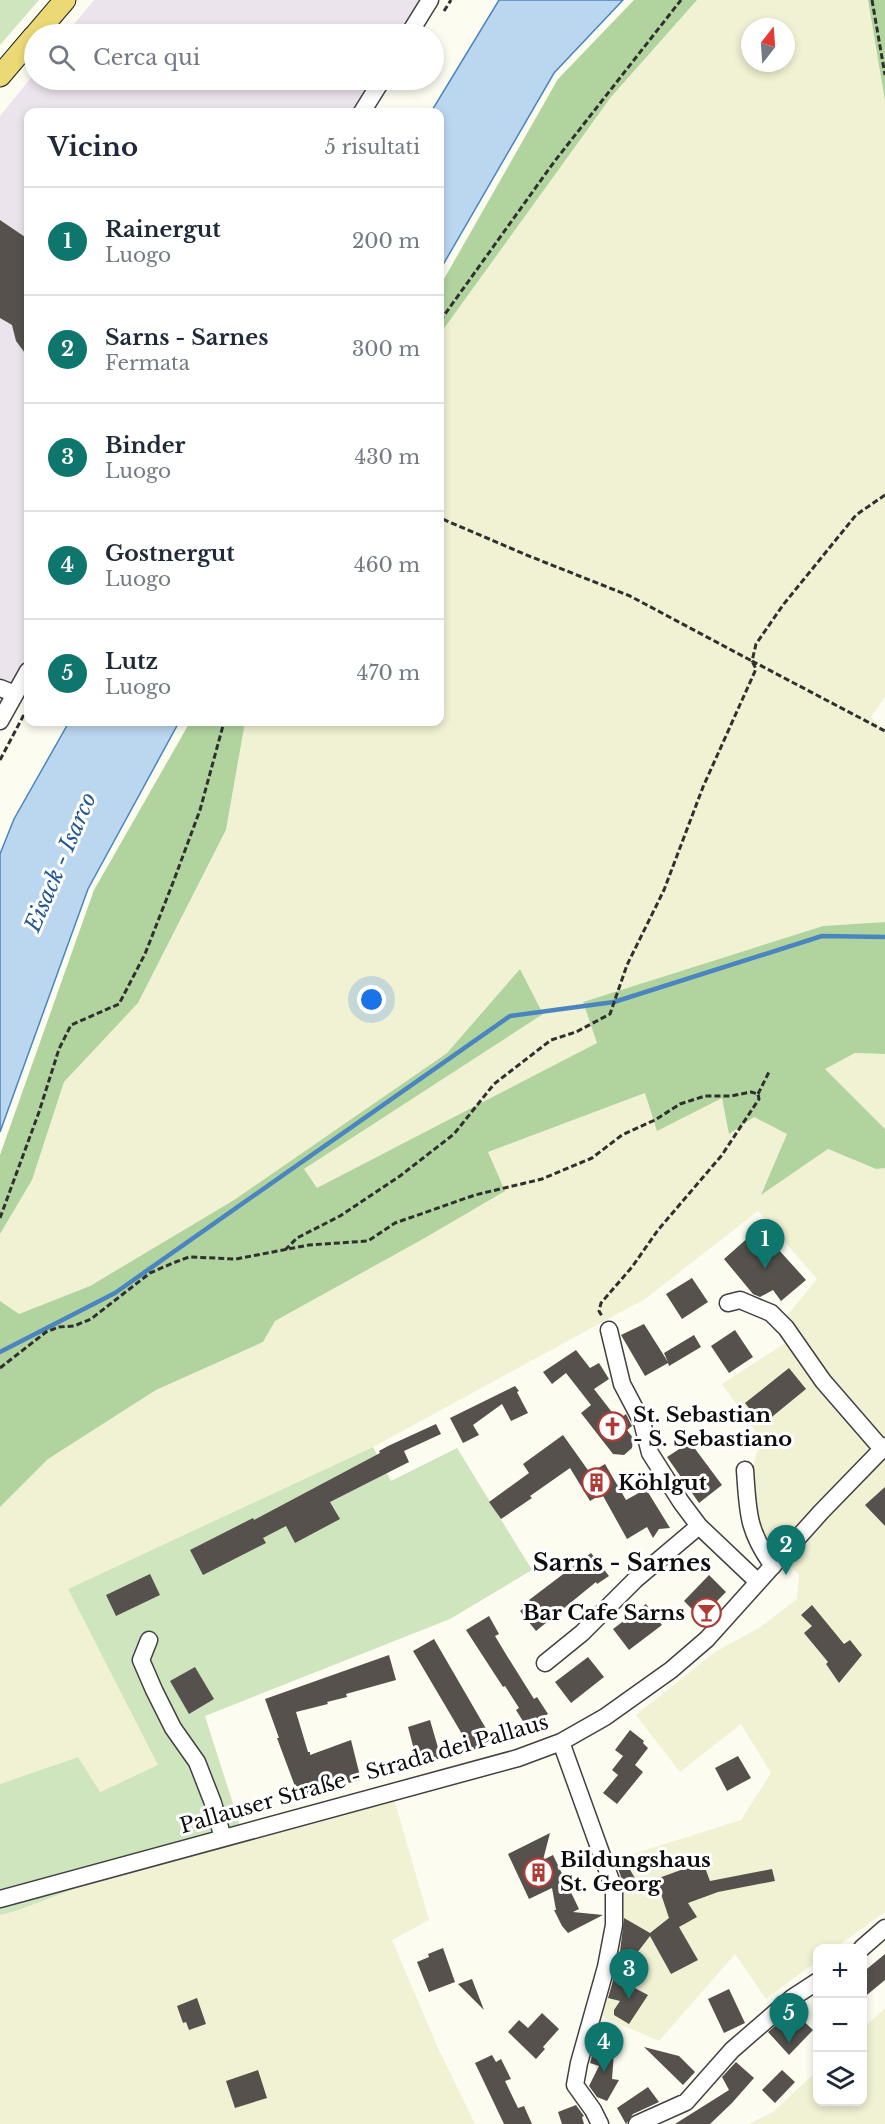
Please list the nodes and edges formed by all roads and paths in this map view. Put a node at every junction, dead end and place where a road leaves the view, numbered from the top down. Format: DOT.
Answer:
graph roads {
  1 [pos="65,0"];
  2 [pos="430,0"];
  3 [pos="681,0"];
  4 [pos="872,0"];
  5 [pos="44,24"];
  6 [pos="414,24"];
  7 [pos="24,48"];
  8 [pos="885,75"];
  9 [pos="0,76"];
  10 [pos="376,90"];
  11 [pos="364,108"];
  12 [pos="444,315"];
  13 [pos="885,495"];
  14 [pos="444,520"];
  15 [pos="752,661"];
  16 [pos="24,675"];
  17 [pos="7,691"];
  18 [pos="24,715"];
  19 [pos="0,722"];
  20 [pos="223,726"];
  21 [pos="885,731"];
  22 [pos="0,760"];
  23 [pos="770,1070"];
  24 [pos="758,1094"];
  25 [pos="0,1218"];
  26 [pos="285,1250"];
  27 [pos="728,1303"];
  28 [pos="609,1330"];
  29 [pos="0,1368"];
  30 [pos="883,1448"];
  31 [pos="745,1470"];
  32 [pos="699,1526"];
  33 [pos="773,1566"];
  34 [pos="758,1582"];
  35 [pos="149,1640"];
  36 [pos="545,1663"];
  37 [pos="561,1742"];
  38 [pos="223,1838"];
  39 [pos="0,1899"];
  40 [pos="885,1928"];
  41 [pos="867,1944"];
  42 [pos="813,1984"];
  43 [pos="600,2124"];
  44 [pos="637,2124"];
  1 -- 5 [label="main road"];
  2 -- 6 [label="street"];
  3 -- 12 [label="path"];
  4 -- 8 [label="path"];
  7 -- 9 [label="main road"];
  10 -- 11 [label="street"];
  13 -- 15 [label="path"];
  14 -- 15 [label="path"];
  15 -- 21 [label="path"];
  15 -- 26 [label="path"];
  16 -- 17 [label="street"];
  17 -- 19 [label="street"];
  18 -- 22 [label="path"];
  20 -- 25 [label="path"];
  23 -- 24 [label="path"];
  24 -- 26 [label="path"];
  24 -- 28 [label="path"];
  26 -- 29 [label="path"];
  27 -- 30 [label="street, Pallauser Straße - Strada dei Pallaus"];
  28 -- 32 [label="street"];
  30 -- 33 [label="street, Pallauser Straße - Strada dei Pallaus"];
  31 -- 33 [label="street"];
  32 -- 34 [label="street"];
  32 -- 36 [label="street"];
  33 -- 34 [label="street, Pallauser Straße - Strada dei Pallaus"];
  34 -- 37 [label="street, Pallauser Straße - Strada dei Pallaus"];
  35 -- 38 [label="street"];
  37 -- 38 [label="street, Pallauser Straße - Strada dei Pallaus"];
  37 -- 43 [label="street"];
  38 -- 39 [label="street, Pallauser Straße - Strada dei Pallaus"];
  40 -- 41 [label="street"];
  42 -- 44 [label="street"];
}
